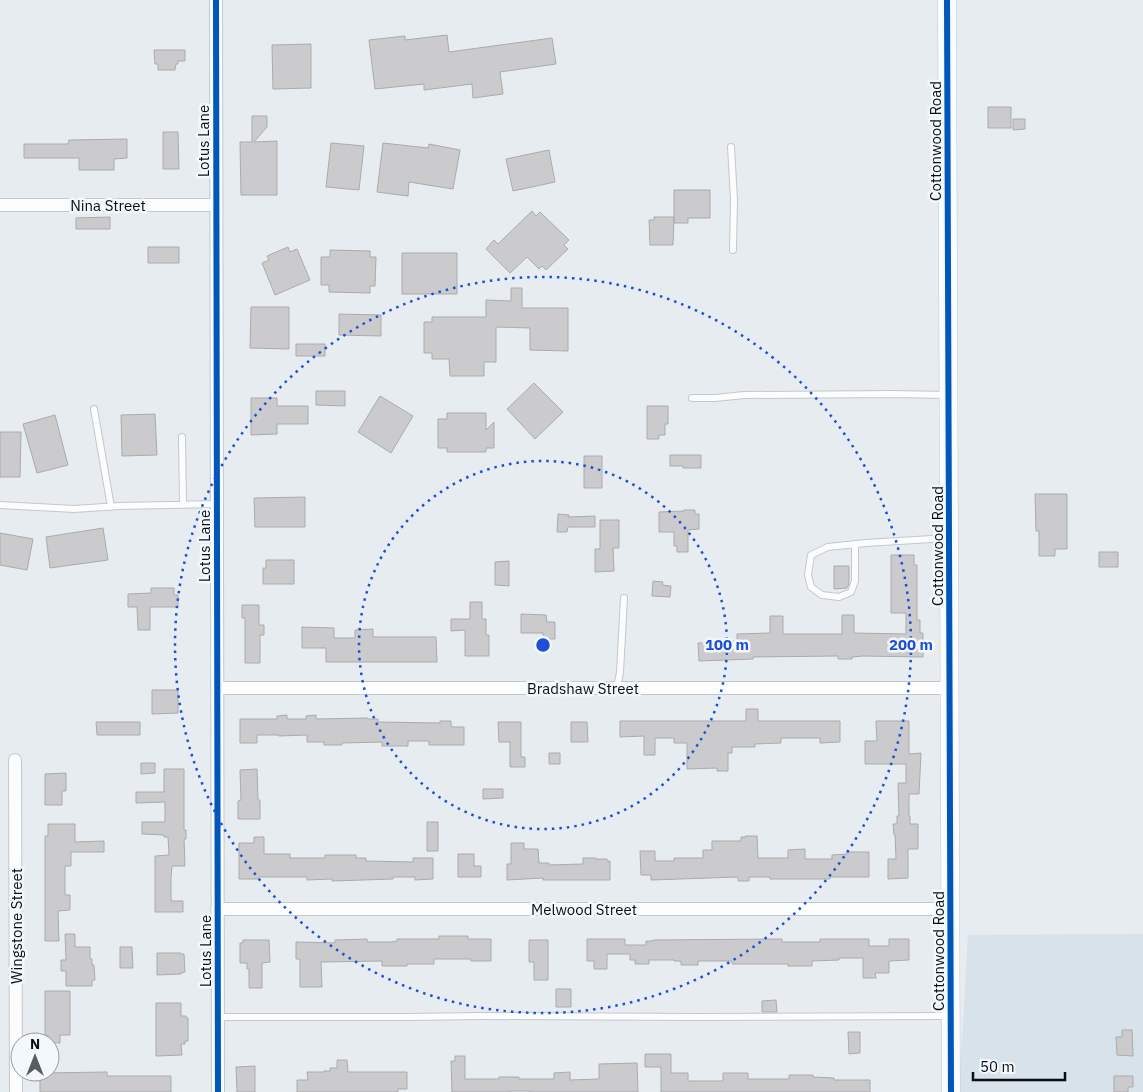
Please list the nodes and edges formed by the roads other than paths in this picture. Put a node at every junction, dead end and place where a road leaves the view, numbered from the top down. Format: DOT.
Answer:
graph roads {
  1 [pos="216,0"];
  2 [pos="947,0"];
  3 [pos="731,147"];
  4 [pos="0,205"];
  5 [pos="216,205"];
  6 [pos="733,250"];
  7 [pos="948,395"];
  8 [pos="692,398"];
  9 [pos="94,409"];
  10 [pos="182,437"];
  11 [pos="216,504"];
  12 [pos="0,505"];
  13 [pos="183,505"];
  14 [pos="111,507"];
  15 [pos="949,538"];
  16 [pos="855,544"];
  17 [pos="624,598"];
  18 [pos="217,688"];
  19 [pos="617,688"];
  20 [pos="950,688"];
  21 [pos="15,760"];
  22 [pos="217,909"];
  23 [pos="950,909"];
  24 [pos="950,1016"];
  25 [pos="217,1017"];
  26 [pos="16,1092"];
  27 [pos="218,1092"];
  28 [pos="951,1092"];
  1 -- 5 [label="street, Lotus Lane"];
  2 -- 7 [label="street, Cottonwood Road"];
  3 -- 6 [label="lane"];
  4 -- 5 [label="street, Nina Street"];
  5 -- 11 [label="street, Lotus Lane"];
  7 -- 8 [label="lane"];
  7 -- 15 [label="street, Cottonwood Road"];
  9 -- 14 [label="lane"];
  10 -- 13 [label="lane"];
  11 -- 13 [label="lane"];
  11 -- 18 [label="street, Lotus Lane"];
  12 -- 14 [label="lane"];
  13 -- 14 [label="lane"];
  15 -- 16 [label="lane"];
  15 -- 20 [label="street, Cottonwood Road"];
  16 -- 16 [label="lane"];
  17 -- 19 [label="lane"];
  18 -- 19 [label="street, Bradshaw Street"];
  18 -- 22 [label="street, Lotus Lane"];
  19 -- 20 [label="street, Bradshaw Street"];
  20 -- 23 [label="street, Cottonwood Road"];
  21 -- 26 [label="street, Wingstone Street"];
  22 -- 23 [label="street, Melwood Street"];
  22 -- 25 [label="street, Lotus Lane"];
  23 -- 24 [label="street, Cottonwood Road"];
  24 -- 25 [label="lane"];
  24 -- 28 [label="street, Cottonwood Road"];
  25 -- 27 [label="street, Lotus Lane"];
}
